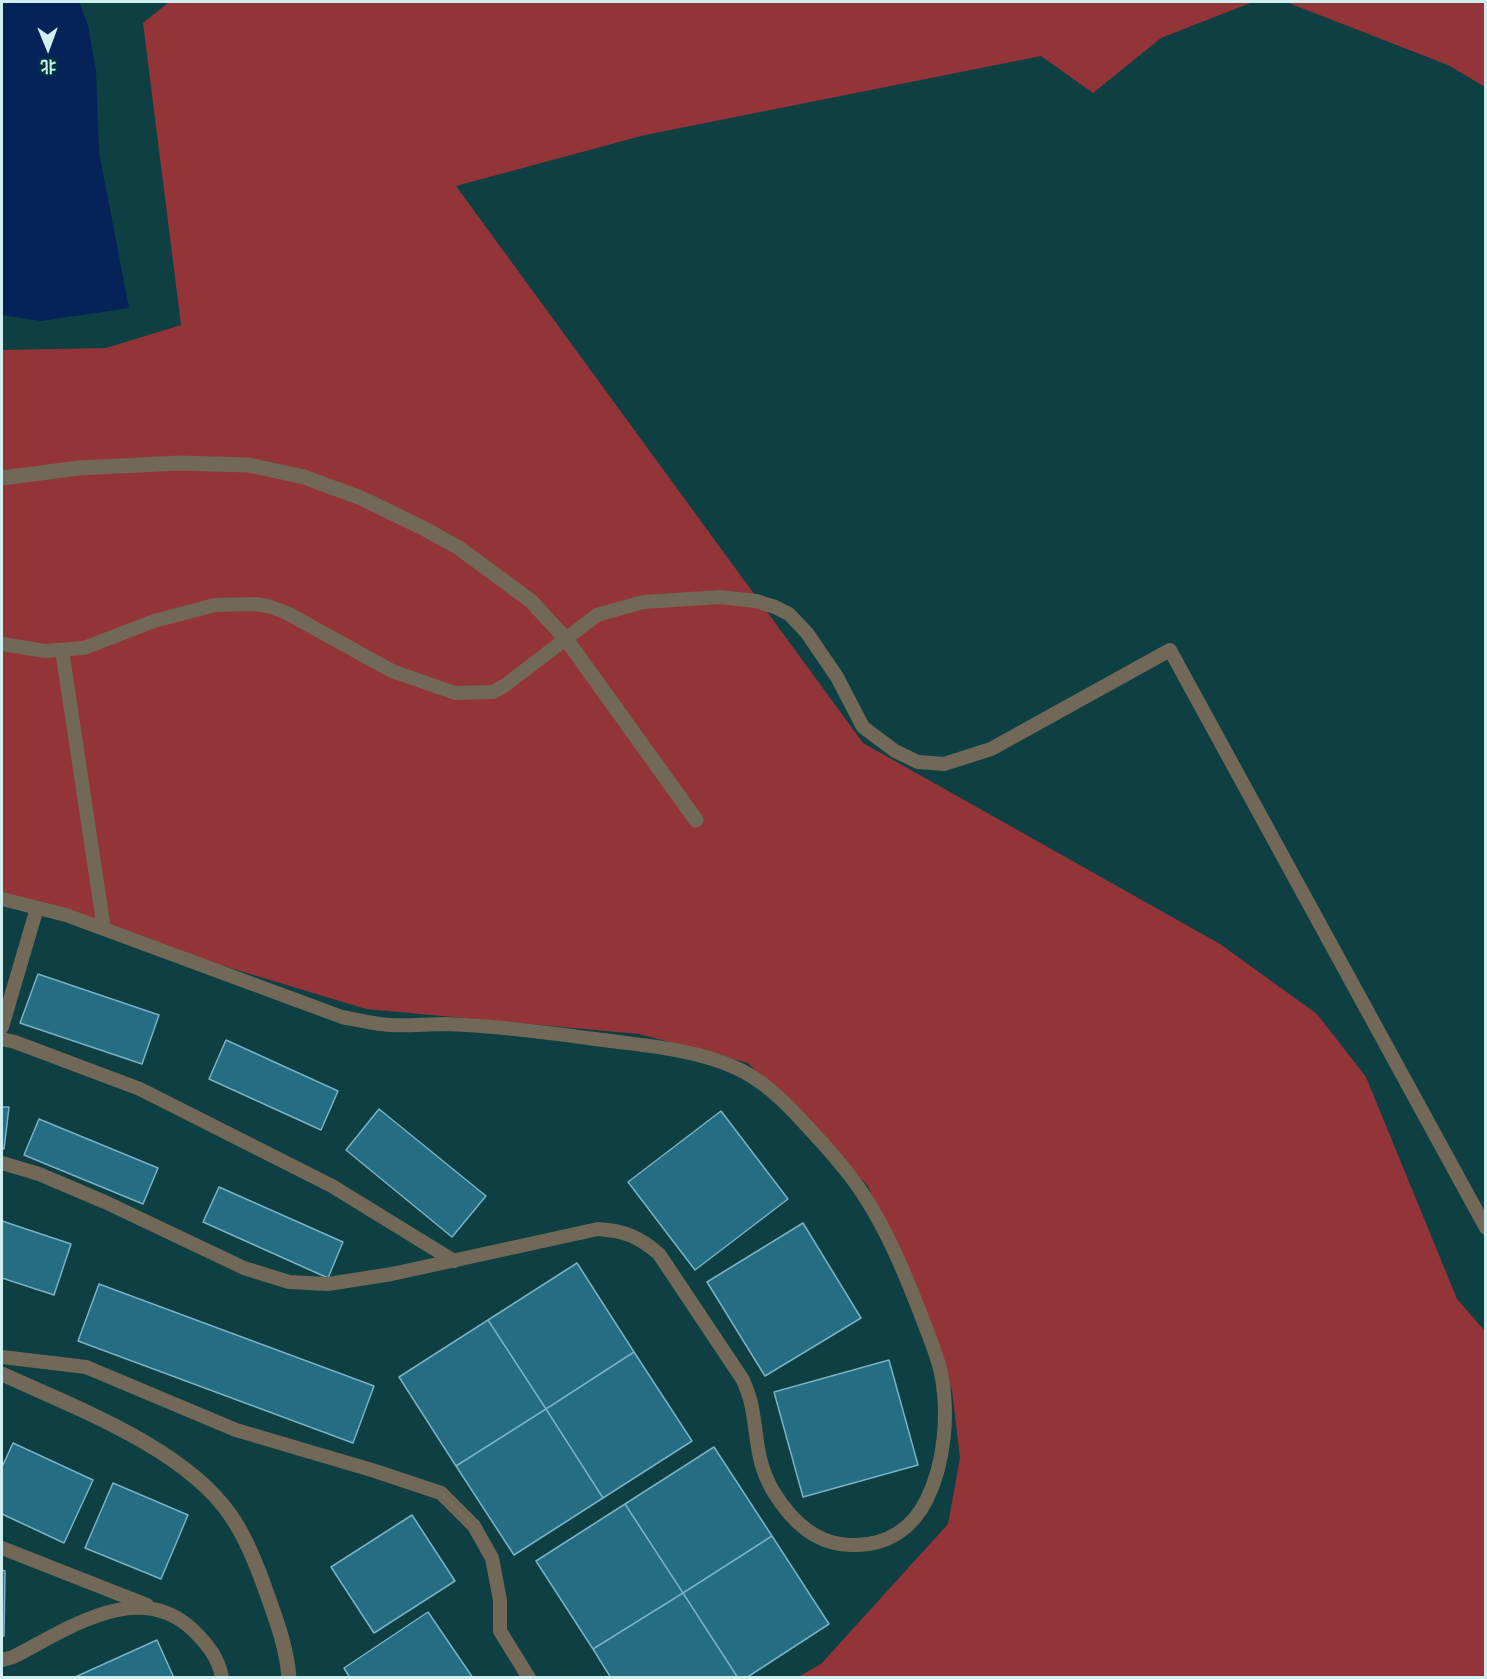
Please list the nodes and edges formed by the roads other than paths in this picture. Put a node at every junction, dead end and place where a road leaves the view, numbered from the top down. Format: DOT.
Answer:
graph roads {
  1 [pos="2,478"];
  2 [pos="566,639"];
  3 [pos="2,644"];
  4 [pos="62,650"];
  5 [pos="696,820"];
  6 [pos="2,899"];
  7 [pos="37,908"];
  8 [pos="104,929"];
  9 [pos="2,1027"];
  10 [pos="2,1039"];
  11 [pos="2,1163"];
  12 [pos="1485,1228"];
  13 [pos="454,1261"];
  14 [pos="2,1358"];
  15 [pos="2,1374"];
  16 [pos="2,1548"];
  17 [pos="171,1615"];
  18 [pos="2,1660"];
  19 [pos="222,1677"];
  20 [pos="289,1677"];
  21 [pos="529,1677"];
  1 -- 2 [label="street"];
  2 -- 4 [label="lane"];
  2 -- 5 [label="street"];
  2 -- 12 [label="lane"];
  3 -- 4 [label="lane"];
  4 -- 8 [label="lane"];
  6 -- 7 [label="lane"];
  7 -- 8 [label="lane"];
  7 -- 9 [label="lane"];
  8 -- 13 [label="lane"];
  10 -- 13 [label="lane"];
  11 -- 13 [label="lane"];
  14 -- 21 [label="lane"];
  15 -- 20 [label="street"];
  16 -- 17 [label="lane"];
  17 -- 18 [label="lane"];
  17 -- 19 [label="lane"];
}
